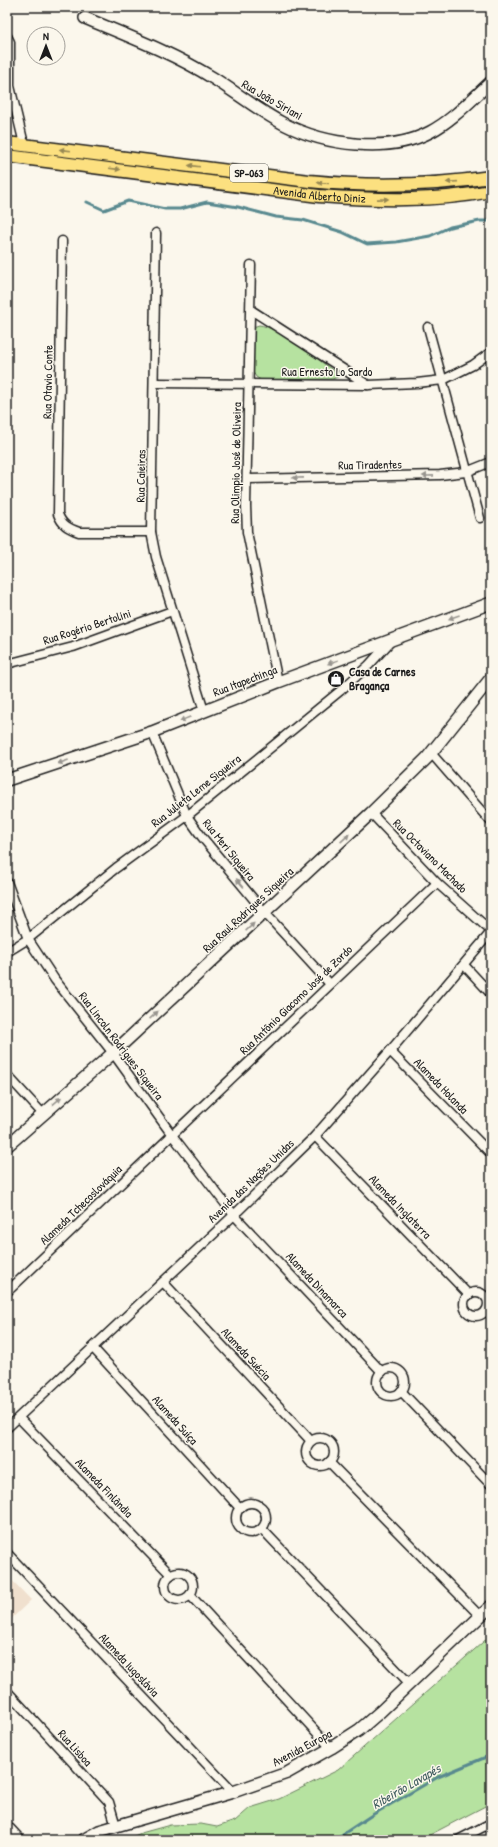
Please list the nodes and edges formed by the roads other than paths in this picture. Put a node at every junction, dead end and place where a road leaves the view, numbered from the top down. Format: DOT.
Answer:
graph roads {
  1 [pos="85,18"];
  2 [pos="7,36"];
  3 [pos="491,82"];
  4 [pos="7,143"];
  5 [pos="24,144"];
  6 [pos="7,156"];
  7 [pos="491,177"];
  8 [pos="491,191"];
  9 [pos="156,233"];
  10 [pos="62,241"];
  11 [pos="252,265"];
  12 [pos="251,310"];
  13 [pos="428,327"];
  14 [pos="491,352"];
  15 [pos="443,380"];
  16 [pos="155,383"];
  17 [pos="250,384"];
  18 [pos="368,385"];
  19 [pos="491,462"];
  20 [pos="466,472"];
  21 [pos="248,478"];
  22 [pos="480,518"];
  23 [pos="151,532"];
  24 [pos="491,603"];
  25 [pos="172,611"];
  26 [pos="392,640"];
  27 [pos="7,664"];
  28 [pos="491,678"];
  29 [pos="278,682"];
  30 [pos="204,711"];
  31 [pos="152,732"];
  32 [pos="431,753"];
  33 [pos="7,780"];
  34 [pos="371,813"];
  35 [pos="187,816"];
  36 [pos="491,822"];
  37 [pos="7,882"];
  38 [pos="437,883"];
  39 [pos="10,901"];
  40 [pos="265,913"];
  41 [pos="491,932"];
  42 [pos="28,939"];
  43 [pos="7,952"];
  44 [pos="464,965"];
  45 [pos="330,984"];
  46 [pos="491,994"];
  47 [pos="390,1051"];
  48 [pos="113,1053"];
  49 [pos="7,1075"];
  50 [pos="42,1113"];
  51 [pos="172,1135"];
  52 [pos="315,1136"];
  53 [pos="7,1146"];
  54 [pos="491,1154"];
  55 [pos="234,1215"];
  56 [pos="163,1282"];
  57 [pos="7,1292"];
  58 [pos="469,1295"];
  59 [pos="488,1316"];
  60 [pos="93,1348"];
  61 [pos="382,1372"];
  62 [pos="401,1391"];
  63 [pos="19,1418"];
  64 [pos="7,1428"];
  65 [pos="311,1441"];
  66 [pos="329,1462"];
  67 [pos="491,1485"];
  68 [pos="240,1508"];
  69 [pos="262,1529"];
  70 [pos="7,1553"];
  71 [pos="171,1575"];
  72 [pos="190,1595"];
  73 [pos="491,1606"];
  74 [pos="480,1616"];
  75 [pos="410,1684"];
  76 [pos="7,1691"];
  77 [pos="331,1748"];
  78 [pos="233,1792"];
  79 [pos="491,1823"];
  80 [pos="7,1825"];
  81 [pos="116,1826"];
  82 [pos="21,1840"];
  83 [pos="83,1840"];
  84 [pos="458,1840"];
  1 -- 3 [label="street, Rua João Siriani"];
  2 -- 5 [label="street"];
  4 -- 5 [label="main road, Avenida Alberto Diniz / SP-063"];
  7 -- 5 [label="main road, Avenida Alberto Diniz / SP-063, one-way"];
  6 -- 8 [label="main road, Avenida Alberto Diniz / SP-063, one-way"];
  9 -- 16 [label="street, Rua Caieiras"];
  10 -- 23 [label="street, Rua Otavio Conte"];
  11 -- 12 [label="street, Rua Olimpio José de Oliveira"];
  12 -- 17 [label="street, Rua Olimpio José de Oliveira"];
  12 -- 18 [label="street"];
  13 -- 15 [label="street"];
  14 -- 15 [label="street, Rua Ernesto Lo Sardo"];
  15 -- 18 [label="street, Rua Ernesto Lo Sardo"];
  15 -- 20 [label="street"];
  16 -- 17 [label="street, Rua Ernesto Lo Sardo"];
  16 -- 23 [label="street, Rua Caieiras"];
  17 -- 18 [label="street, Rua Ernesto Lo Sardo"];
  17 -- 21 [label="street, Rua Olimpio José de Oliveira"];
  19 -- 20 [label="street, Rua Tiradentes"];
  20 -- 21 [label="street, Rua Tiradentes, one-way"];
  20 -- 22 [label="street"];
  21 -- 29 [label="street, Rua Olimpio José de Oliveira"];
  23 -- 25 [label="street, Rua Caieiras"];
  24 -- 26 [label="street, Rua Itapechinga, one-way"];
  25 -- 27 [label="street, Rua Rogério Bertolini"];
  25 -- 30 [label="street, Rua Caieiras"];
  26 -- 29 [label="street, Rua Itapechinga, one-way"];
  26 -- 35 [label="street, Rua Julieta Leme Siqueira"];
  28 -- 32 [label="street, Rua Raul Rodrigues Siqueira"];
  29 -- 30 [label="street, Rua Itapechinga"];
  30 -- 31 [label="street, Rua Itapechinga, one-way"];
  31 -- 33 [label="street, Rua Itapechinga, one-way"];
  31 -- 35 [label="street, Rua Meri Siqueira"];
  32 -- 34 [label="street, Rua Raul Rodrigues Siqueira"];
  32 -- 36 [label="street"];
  34 -- 38 [label="street, Rua Octaviano Machado"];
  40 -- 34 [label="street, Rua Raul Rodrigues Siqueira, one-way"];
  40 -- 35 [label="street, Rua Meri Siqueira, one-way"];
  35 -- 42 [label="street, Rua Julieta Leme Siqueira"];
  37 -- 39 [label="street, Rua Lincoln Rodrigues Siqueira"];
  38 -- 41 [label="street, Rua Octaviano Machado"];
  38 -- 45 [label="street, Rua Antônio Giacomo José de Zordo"];
  39 -- 42 [label="street, Rua Lincoln Rodrigues Siqueira"];
  40 -- 45 [label="street, Rua Meri Siqueira"];
  48 -- 40 [label="street, Rua Raul Rodrigues Siqueira, one-way"];
  41 -- 44 [label="street, Avenida das Nações Unidas"];
  42 -- 43 [label="street, Rua Julieta Leme Siqueira"];
  42 -- 48 [label="street, Rua Lincoln Rodrigues Siqueira"];
  44 -- 46 [label="street"];
  44 -- 47 [label="street, Avenida das Nações Unidas"];
  45 -- 51 [label="street, Rua Antônio Giacomo José de Zordo"];
  47 -- 52 [label="street, Avenida das Nações Unidas"];
  47 -- 54 [label="street, Alameda Holanda"];
  50 -- 48 [label="street, Rua Raul Rodrigues Siqueira, one-way"];
  48 -- 51 [label="street, Rua Lincoln Rodrigues Siqueira"];
  49 -- 50 [label="street"];
  50 -- 53 [label="street, Rua Raul Rodrigues Siqueira"];
  51 -- 55 [label="street, Rua Lincoln Rodrigues Siqueira"];
  51 -- 57 [label="street, Alameda Tchecoslováquia"];
  52 -- 55 [label="street, Avenida das Nações Unidas"];
  52 -- 58 [label="street, Alameda Inglaterra"];
  55 -- 56 [label="street, Avenida das Nações Unidas"];
  55 -- 61 [label="street, Alameda Dinamarca"];
  56 -- 60 [label="street, Avenida das Nações Unidas"];
  56 -- 65 [label="street, Alameda Suécia"];
  58 -- 59 [label="street"];
  58 -- 59 [label="street"];
  60 -- 63 [label="street, Avenida das Nações Unidas"];
  60 -- 68 [label="street, Alameda Suíça"];
  61 -- 62 [label="street"];
  61 -- 62 [label="street"];
  62 -- 67 [label="street"];
  63 -- 64 [label="street, Avenida das Nações Unidas"];
  63 -- 71 [label="street, Alameda Finlândia"];
  65 -- 66 [label="street"];
  65 -- 66 [label="street"];
  66 -- 74 [label="street"];
  68 -- 69 [label="street"];
  68 -- 69 [label="street"];
  69 -- 75 [label="street"];
  70 -- 78 [label="street, Alameda Iugoslávia"];
  71 -- 72 [label="street"];
  71 -- 72 [label="street"];
  72 -- 77 [label="street"];
  73 -- 74 [label="street, Avenida Europa"];
  74 -- 75 [label="street, Avenida Europa"];
  75 -- 77 [label="street, Avenida Europa"];
  76 -- 81 [label="street, Rua Lisboa"];
  77 -- 78 [label="street, Avenida Europa"];
  78 -- 81 [label="street, Avenida Europa"];
  79 -- 84 [label="street"];
  80 -- 82 [label="street"];
  81 -- 83 [label="street, Avenida Europa"];
}
